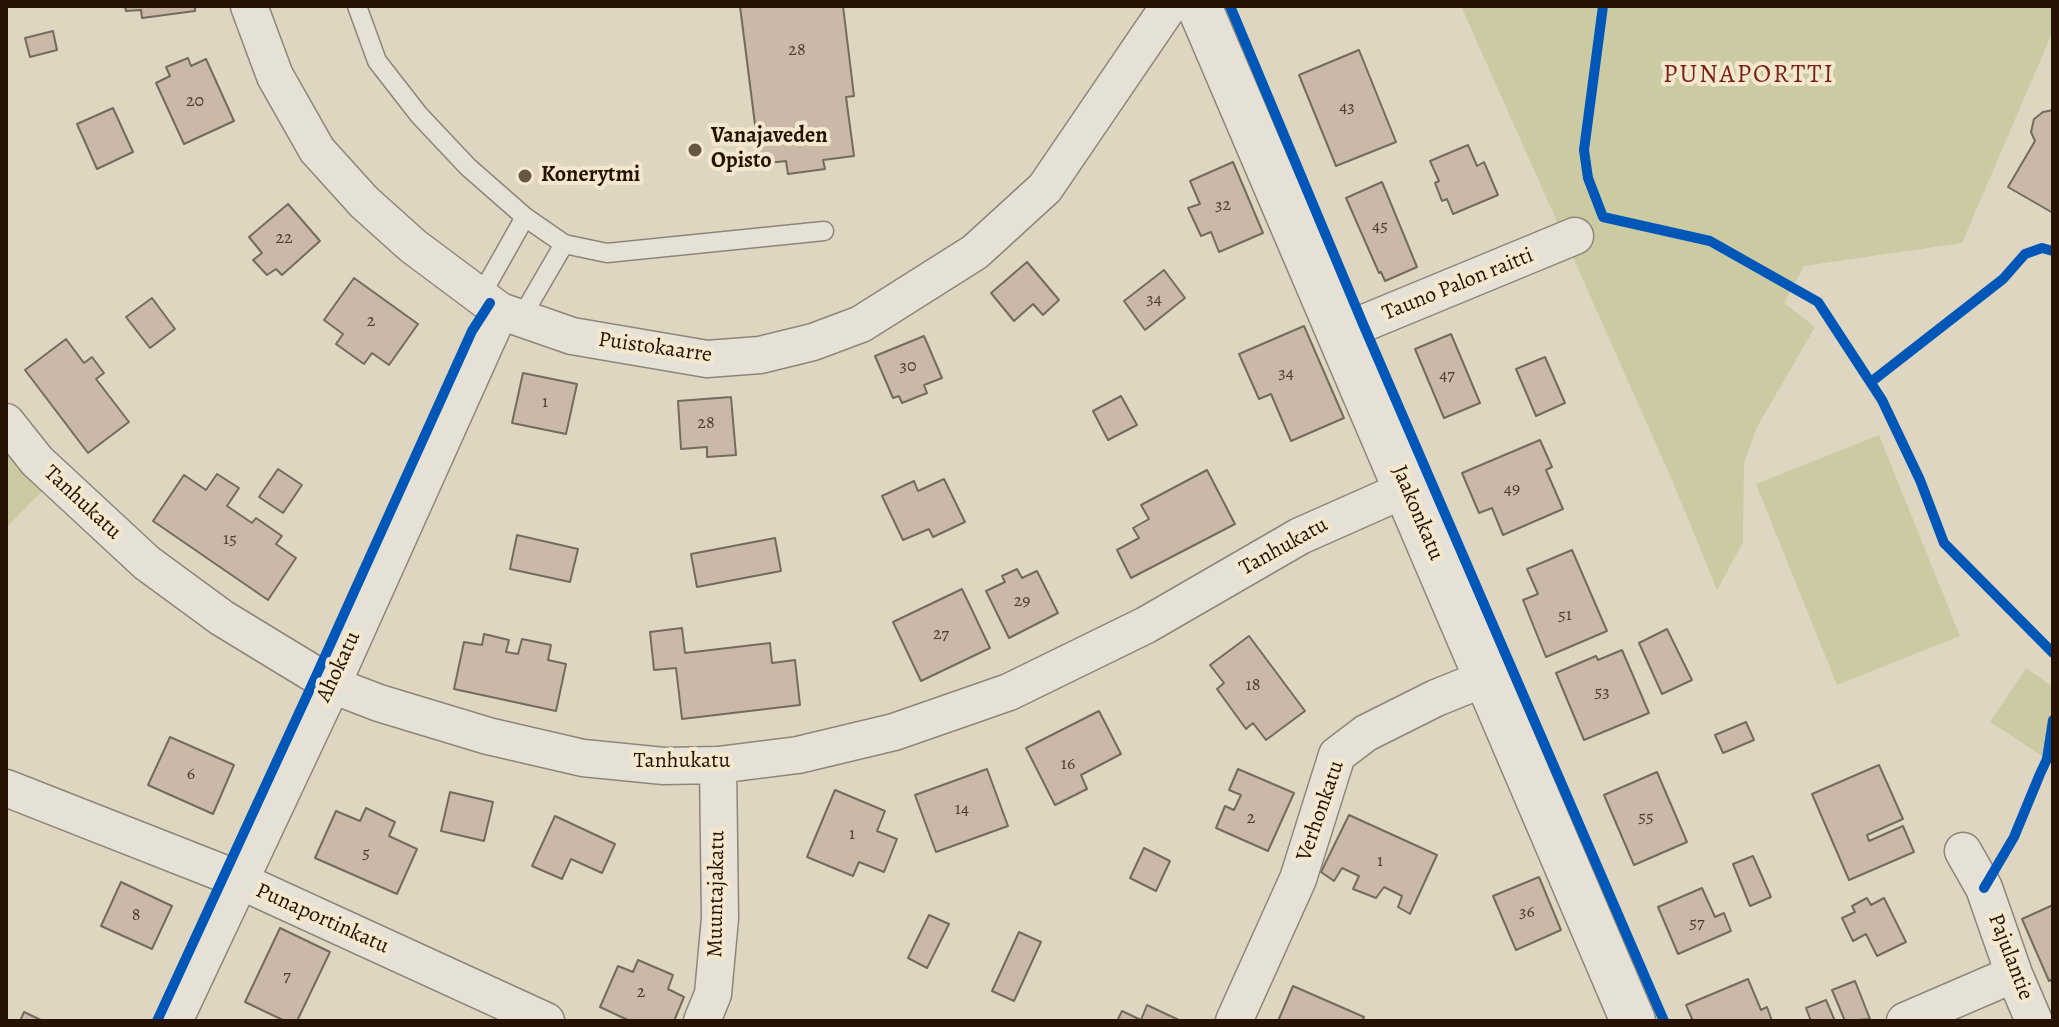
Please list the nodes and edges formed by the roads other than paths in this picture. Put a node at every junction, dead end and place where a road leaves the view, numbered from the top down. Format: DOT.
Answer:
graph roads {
  1 [pos="249,6"];
  2 [pos="357,6"];
  3 [pos="1169,6"];
  4 [pos="1199,6"];
  5 [pos="525,217"];
  6 [pos="824,231"];
  7 [pos="1575,236"];
  8 [pos="564,244"];
  9 [pos="500,308"];
  10 [pos="1340,333"];
  11 [pos="6,422"];
  12 [pos="1406,489"];
  13 [pos="1488,677"];
  14 [pos="332,685"];
  15 [pos="718,765"];
  16 [pos="6,788"];
  17 [pos="1963,851"];
  18 [pos="238,881"];
  19 [pos="2014,974"];
  20 [pos="174,1021"];
  21 [pos="546,1021"];
  22 [pos="702,1021"];
  23 [pos="1234,1021"];
  24 [pos="1633,1021"];
  25 [pos="1905,1021"];
  26 [pos="2034,1021"];
  1 -- 9 [label="street, Puistokaarre"];
  2 -- 5 [label="lane"];
  3 -- 9 [label="street, Puistokaarre"];
  4 -- 10 [label="street, Jaakonkatu"];
  5 -- 8 [label="lane"];
  5 -- 9 [label="lane"];
  6 -- 8 [label="lane"];
  7 -- 10 [label="street, Tauno Palon raitti"];
  8 -- 9 [label="lane"];
  9 -- 14 [label="street, Ahokatu"];
  10 -- 12 [label="street, Jaakonkatu"];
  11 -- 14 [label="street, Tanhukatu"];
  12 -- 13 [label="street, Jaakonkatu"];
  12 -- 15 [label="street, Tanhukatu"];
  13 -- 23 [label="street, Verhonkatu"];
  13 -- 24 [label="street, Jaakonkatu"];
  14 -- 15 [label="street, Tanhukatu"];
  14 -- 18 [label="street, Ahokatu"];
  15 -- 22 [label="street, Muuntajakatu"];
  16 -- 18 [label="street, Punaportinkatu"];
  17 -- 19 [label="street, Pajulantie"];
  18 -- 20 [label="street, Ahokatu"];
  18 -- 21 [label="street, Punaportinkatu"];
  19 -- 25 [label="street"];
  19 -- 26 [label="street, Pajulantie"];
}
